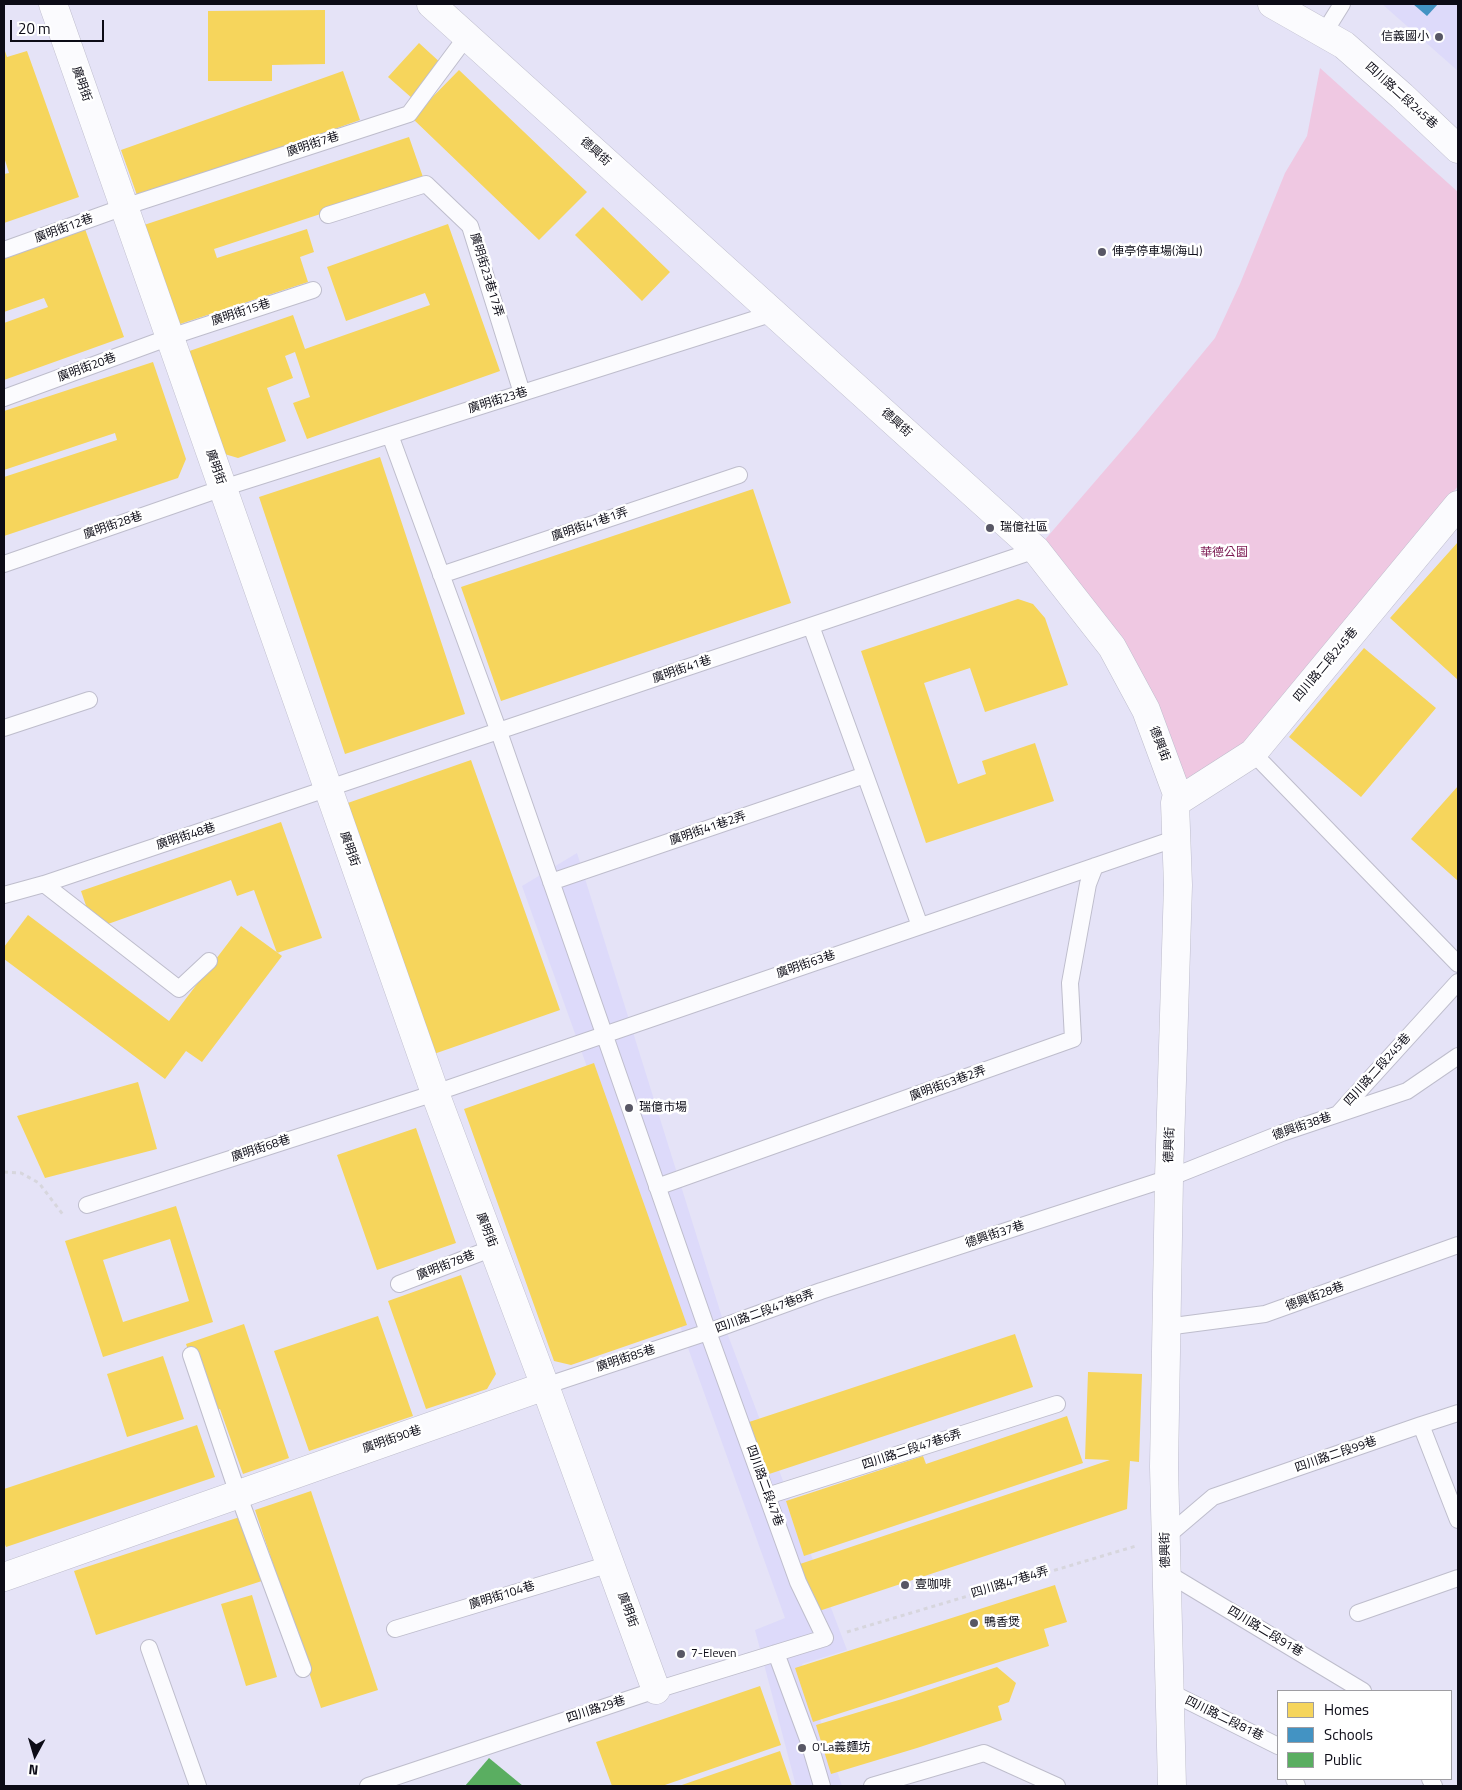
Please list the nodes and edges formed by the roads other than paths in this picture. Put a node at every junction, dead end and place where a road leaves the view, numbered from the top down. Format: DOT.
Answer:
graph roads {
  1 [pos="53,4"];
  2 [pos="431,4"];
  3 [pos="1272,4"];
  4 [pos="1342,4"];
  5 [pos="467,36"];
  6 [pos="1334,39"];
  7 [pos="1458,149"];
  8 [pos="124,207"];
  9 [pos="328,215"];
  10 [pos="4,250"];
  11 [pos="313,290"];
  12 [pos="774,313"];
  13 [pos="170,337"];
  14 [pos="522,393"];
  15 [pos="4,398"];
  16 [pos="390,435"];
  17 [pos="739,475"];
  18 [pos="223,488"];
  19 [pos="1458,505"];
  20 [pos="1036,550"];
  21 [pos="4,564"];
  22 [pos="441,575"];
  23 [pos="811,626"];
  24 [pos="89,700"];
  25 [pos="4,728"];
  26 [pos="499,732"];
  27 [pos="1253,753"];
  28 [pos="865,775"];
  29 [pos="328,790"];
  30 [pos="1175,803"];
  31 [pos="1176,838"];
  32 [pos="1094,866"];
  33 [pos="551,882"];
  34 [pos="44,884"];
  35 [pos="4,894"];
  36 [pos="920,926"];
  37 [pos="209,961"];
  38 [pos="1458,964"];
  39 [pos="1458,982"];
  40 [pos="605,1034"];
  41 [pos="1458,1056"];
  42 [pos="435,1093"];
  43 [pos="1338,1114"];
  44 [pos="1169,1178"];
  45 [pos="657,1187"];
  46 [pos="87,1205"];
  47 [pos="1458,1245"];
  48 [pos="493,1248"];
  49 [pos="399,1284"];
  50 [pos="822,1291"];
  51 [pos="1166,1327"];
  52 [pos="708,1332"];
  53 [pos="191,1355"];
  54 [pos="545,1386"];
  55 [pos="1057,1404"];
  56 [pos="1458,1413"];
  57 [pos="1421,1425"];
  58 [pos="238,1494"];
  59 [pos="767,1496"];
  60 [pos="1458,1520"];
  61 [pos="1166,1537"];
  62 [pos="610,1564"];
  63 [pos="1167,1573"];
  64 [pos="4,1577"];
  65 [pos="1458,1578"];
  66 [pos="1358,1613"];
  67 [pos="395,1629"];
  68 [pos="825,1638"];
  69 [pos="149,1648"];
  70 [pos="776,1653"];
  71 [pos="303,1669"];
  72 [pos="656,1690"];
  73 [pos="1361,1690"];
  74 [pos="1170,1692"];
  75 [pos="1277,1746"];
  76 [pos="198,1786"];
  77 [pos="368,1786"];
  78 [pos="822,1786"];
  79 [pos="872,1786"];
  80 [pos="1057,1786"];
  81 [pos="1172,1786"];
  1 -- 8 [label="street, 廣明街"];
  2 -- 5 [label="street, 德興街"];
  3 -- 6 [label="street, 四川路二段245巷"];
  4 -- 6 [label="lane"];
  5 -- 8 [label="lane, 廣明街7巷"];
  5 -- 12 [label="street, 德興街"];
  6 -- 7 [label="street, 四川路二段245巷"];
  8 -- 10 [label="lane, 廣明街12巷"];
  8 -- 13 [label="street, 廣明街"];
  9 -- 14 [label="lane, 廣明街23巷17弄"];
  11 -- 13 [label="lane, 廣明街15巷"];
  12 -- 14 [label="lane, 廣明街23巷"];
  12 -- 20 [label="street, 德興街"];
  13 -- 15 [label="lane, 廣明街20巷"];
  13 -- 18 [label="street, 廣明街"];
  14 -- 16 [label="lane, 廣明街23巷"];
  16 -- 18 [label="lane, 廣明街23巷"];
  16 -- 22 [label="lane"];
  17 -- 22 [label="lane, 廣明街41巷1弄"];
  18 -- 21 [label="lane, 廣明街28巷"];
  18 -- 29 [label="street, 廣明街"];
  19 -- 27 [label="street, 四川路二段245巷"];
  20 -- 23 [label="lane, 廣明街41巷"];
  20 -- 30 [label="street, 德興街"];
  22 -- 26 [label="lane"];
  23 -- 26 [label="lane, 廣明街41巷"];
  23 -- 28 [label="lane"];
  24 -- 25 [label="lane"];
  26 -- 29 [label="lane, 廣明街41巷"];
  26 -- 33 [label="lane"];
  27 -- 30 [label="street, 四川路二段245巷"];
  27 -- 38 [label="lane"];
  28 -- 33 [label="lane, 廣明街41巷2弄"];
  28 -- 36 [label="lane"];
  29 -- 34 [label="lane, 廣明街48巷"];
  29 -- 42 [label="street, 廣明街"];
  30 -- 31 [label="street, 德興街"];
  31 -- 32 [label="lane, 廣明街63巷"];
  31 -- 44 [label="street, 德興街"];
  32 -- 36 [label="lane, 廣明街63巷"];
  32 -- 45 [label="lane, 廣明街63巷2弄"];
  33 -- 40 [label="lane"];
  34 -- 35 [label="lane, 廣明街48巷"];
  34 -- 37 [label="lane"];
  36 -- 40 [label="lane, 廣明街63巷"];
  39 -- 43 [label="lane, 四川路二段245巷"];
  40 -- 42 [label="lane, 廣明街63巷"];
  40 -- 45 [label="lane"];
  41 -- 43 [label="lane, 德興街38巷"];
  42 -- 46 [label="lane, 廣明街68巷"];
  42 -- 48 [label="street, 廣明街"];
  43 -- 44 [label="lane, 德興街38巷"];
  44 -- 50 [label="lane, 德興街37巷"];
  44 -- 51 [label="street, 德興街"];
  45 -- 52 [label="lane"];
  47 -- 51 [label="lane, 德興街28巷"];
  48 -- 49 [label="lane, 廣明街78巷"];
  48 -- 54 [label="street, 廣明街"];
  50 -- 52 [label="lane, 四川路二段47巷8弄"];
  51 -- 61 [label="street, 德興街"];
  52 -- 54 [label="lane, 廣明街85巷"];
  52 -- 59 [label="lane, 四川路二段47巷"];
  53 -- 58 [label="lane"];
  54 -- 58 [label="street, 廣明街90巷"];
  54 -- 62 [label="street, 廣明街"];
  55 -- 59 [label="lane, 四川路二段47巷6弄"];
  56 -- 57 [label="lane, 四川路二段99巷"];
  57 -- 60 [label="lane"];
  57 -- 61 [label="lane, 四川路二段99巷"];
  58 -- 64 [label="street, 廣明街90巷"];
  58 -- 71 [label="lane"];
  59 -- 68 [label="lane, 四川路二段47巷"];
  61 -- 63 [label="street, 德興街"];
  62 -- 67 [label="lane, 廣明街104巷"];
  62 -- 72 [label="street, 廣明街"];
  63 -- 73 [label="lane, 四川路二段91巷"];
  63 -- 74 [label="street, 德興街"];
  65 -- 66 [label="lane"];
  68 -- 70 [label="lane, 四川路29巷"];
  69 -- 76 [label="lane"];
  70 -- 72 [label="lane, 四川路29巷"];
  70 -- 78 [label="lane"];
  72 -- 77 [label="lane, 四川路29巷"];
  74 -- 75 [label="lane, 四川路二段81巷"];
  74 -- 81 [label="street, 德興街"];
  79 -- 80 [label="lane"];
}
